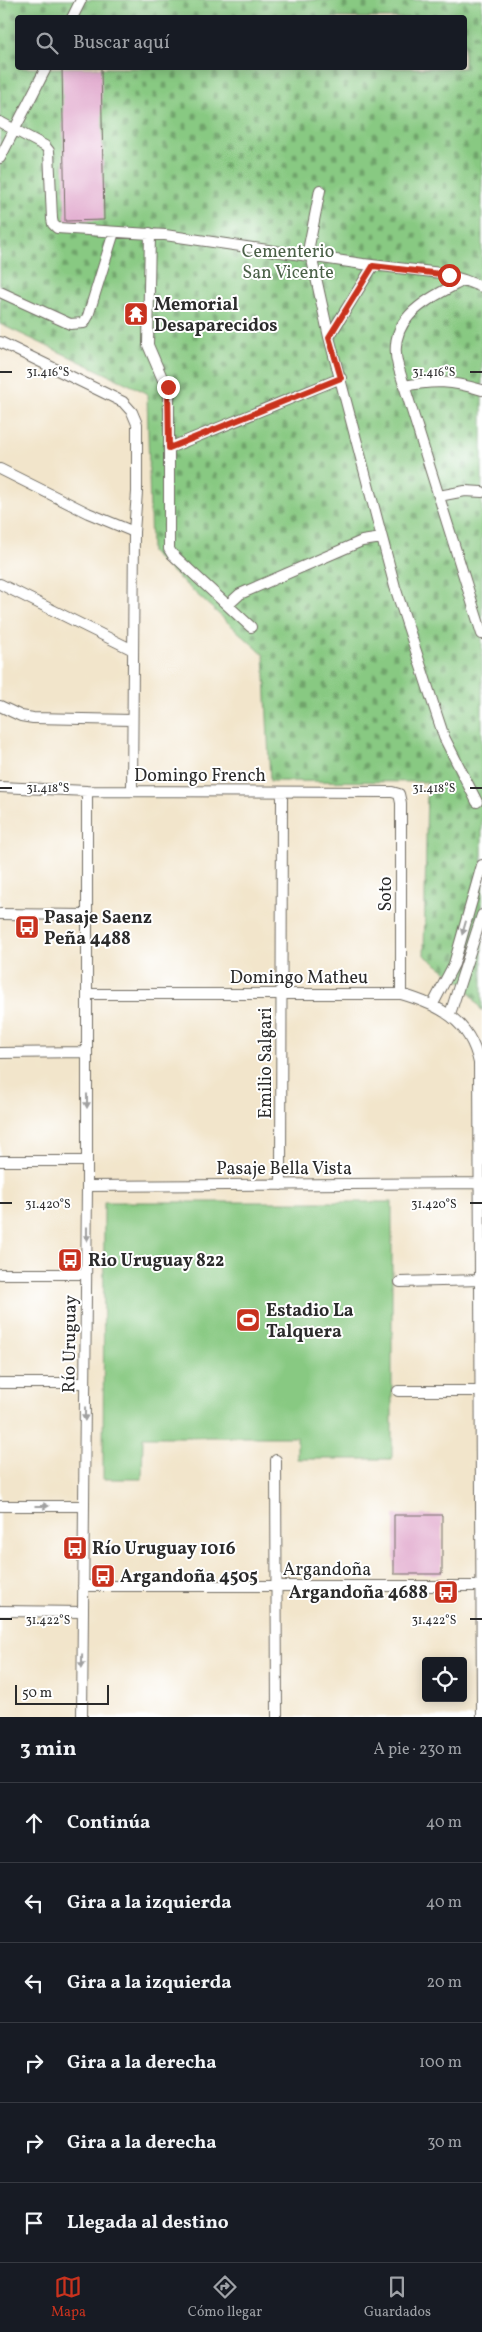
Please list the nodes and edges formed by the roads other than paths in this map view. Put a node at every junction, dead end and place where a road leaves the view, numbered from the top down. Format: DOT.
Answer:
graph roads {
  1 [pos="81,0"];
  2 [pos="74,15"];
  3 [pos="45,70"];
  4 [pos="0,122"];
  5 [pos="14,130"];
  6 [pos="0,158"];
  7 [pos="320,190"];
  8 [pos="114,232"];
  9 [pos="150,233"];
  10 [pos="311,257"];
  11 [pos="373,266"];
  12 [pos="464,280"];
  13 [pos="482,287"];
  14 [pos="0,292"];
  15 [pos="329,337"];
  16 [pos="0,342"];
  17 [pos="341,378"];
  18 [pos="404,386"];
  19 [pos="482,390"];
  20 [pos="169,448"];
  21 [pos="0,469"];
  22 [pos="482,492"];
  23 [pos="439,496"];
  24 [pos="134,532"];
  25 [pos="382,538"];
  26 [pos="0,584"];
  27 [pos="228,605"];
  28 [pos="479,614"];
  29 [pos="251,627"];
  30 [pos="482,634"];
  31 [pos="133,650"];
  32 [pos="0,706"];
  33 [pos="132,720"];
  34 [pos="0,788"];
  35 [pos="87,791"];
  36 [pos="132,791"];
  37 [pos="282,792"];
  38 [pos="399,794"];
  39 [pos="477,802"];
  40 [pos="482,865"];
  41 [pos="0,914"];
  42 [pos="87,915"];
  43 [pos="482,916"];
  44 [pos="87,994"];
  45 [pos="282,994"];
  46 [pos="401,994"];
  47 [pos="433,1004"];
  48 [pos="450,1014"];
  49 [pos="87,1052"];
  50 [pos="0,1053"];
  51 [pos="0,1161"];
  52 [pos="87,1162"];
  53 [pos="481,1183"];
  54 [pos="281,1184"];
  55 [pos="87,1186"];
  56 [pos="0,1274"];
  57 [pos="86,1274"];
  58 [pos="481,1280"];
  59 [pos="400,1282"];
  60 [pos="0,1383"];
  61 [pos="85,1383"];
  62 [pos="398,1391"];
  63 [pos="481,1391"];
  64 [pos="276,1460"];
  65 [pos="0,1506"];
  66 [pos="84,1506"];
  67 [pos="83,1586"];
  68 [pos="277,1586"];
  69 [pos="482,1586"];
  70 [pos="0,1611"];
  71 [pos="83,1612"];
  72 [pos="82,1717"];
  73 [pos="277,1717"];
  74 [pos="482,1717"];
  1 -- 2 [label="street"];
  3 -- 5 [label="street"];
  4 -- 5 [label="street"];
  5 -- 6 [label="street"];
  5 -- 8 [label="street"];
  7 -- 10 [label="street"];
  8 -- 9 [label="street"];
  8 -- 14 [label="street"];
  9 -- 10 [label="street"];
  9 -- 20 [label="street"];
  10 -- 11 [label="street"];
  10 -- 15 [label="street"];
  11 -- 12 [label="street"];
  11 -- 15 [label="street"];
  12 -- 13 [label="street"];
  12 -- 18 [label="street"];
  15 -- 17 [label="street"];
  16 -- 24 [label="street"];
  17 -- 20 [label="street"];
  17 -- 25 [label="street"];
  18 -- 19 [label="street"];
  18 -- 23 [label="street"];
  20 -- 27 [label="street"];
  21 -- 24 [label="street"];
  22 -- 23 [label="street"];
  23 -- 28 [label="street"];
  24 -- 31 [label="street"];
  25 -- 27 [label="street"];
  25 -- 39 [label="street"];
  26 -- 31 [label="street"];
  27 -- 29 [label="street"];
  28 -- 30 [label="street"];
  31 -- 33 [label="street"];
  32 -- 33 [label="street"];
  33 -- 36 [label="street"];
  34 -- 35 [label="street, Domingo French"];
  35 -- 36 [label="street, Domingo French"];
  35 -- 42 [label="street, Río Uruguay"];
  36 -- 37 [label="street, Domingo French"];
  37 -- 38 [label="street, Domingo French"];
  37 -- 45 [label="street, Emilio Salgari"];
  38 -- 46 [label="street, Soto"];
  40 -- 47 [label="street, one-way"];
  41 -- 42 [label="street"];
  42 -- 44 [label="street, Río Uruguay"];
  43 -- 48 [label="street"];
  44 -- 45 [label="street, Domingo Matheu"];
  44 -- 49 [label="street, Río Uruguay"];
  45 -- 46 [label="street, Domingo Matheu"];
  45 -- 54 [label="street, Emilio Salgari"];
  46 -- 47 [label="street, Domingo Matheu"];
  47 -- 48 [label="street, Domingo Matheu"];
  48 -- 53 [label="street, Domingo Matheu"];
  49 -- 50 [label="street"];
  49 -- 52 [label="street, Río Uruguay, one-way"];
  51 -- 52 [label="street"];
  52 -- 55 [label="street, Río Uruguay"];
  53 -- 54 [label="street, Pasaje Bella Vista"];
  53 -- 58 [label="street"];
  54 -- 55 [label="street, Pasaje Bella Vista"];
  55 -- 57 [label="street, Río Uruguay, one-way"];
  56 -- 57 [label="street"];
  57 -- 61 [label="street, Río Uruguay"];
  58 -- 59 [label="street"];
  58 -- 63 [label="street"];
  60 -- 61 [label="street"];
  61 -- 66 [label="street, Río Uruguay, one-way"];
  62 -- 63 [label="street"];
  63 -- 69 [label="street"];
  64 -- 68 [label="street"];
  65 -- 66 [label="street, one-way"];
  66 -- 67 [label="street, Río Uruguay"];
  67 -- 68 [label="street, Argandoña"];
  67 -- 71 [label="street, Río Uruguay"];
  68 -- 69 [label="street, Argandoña"];
  68 -- 73 [label="street"];
  69 -- 74 [label="street"];
  70 -- 71 [label="street"];
  71 -- 72 [label="street, Río Uruguay, one-way"];
}
